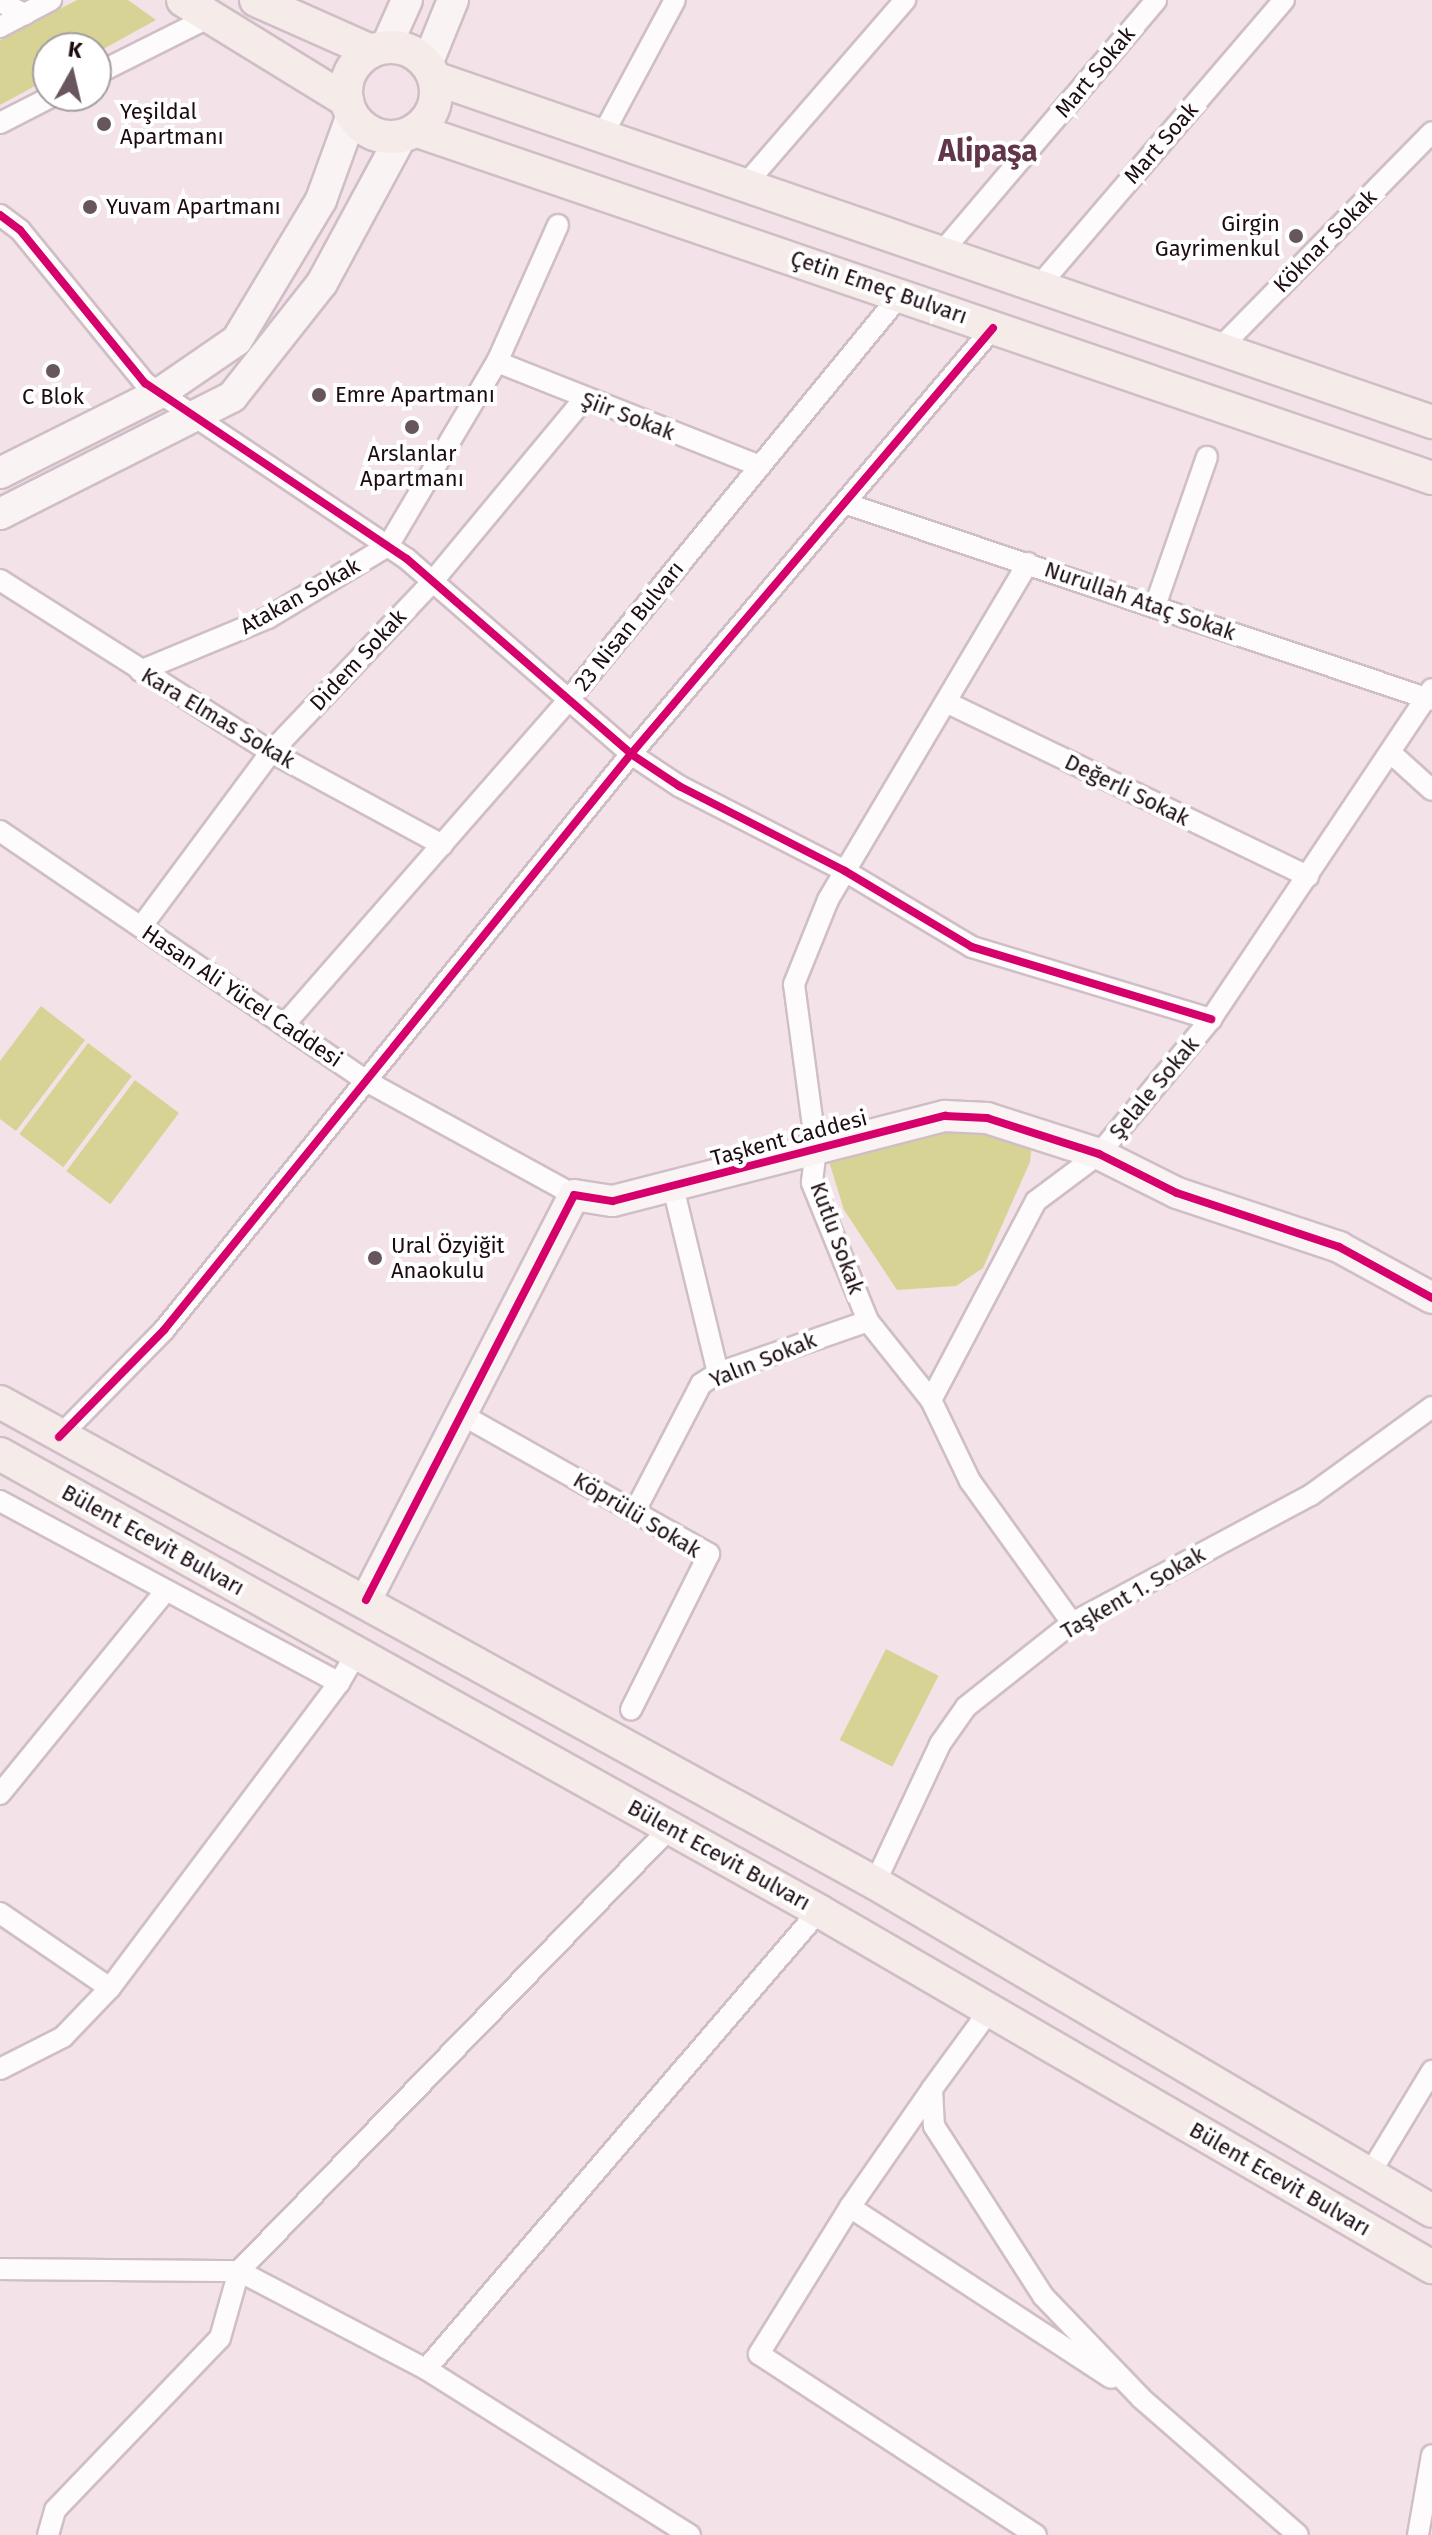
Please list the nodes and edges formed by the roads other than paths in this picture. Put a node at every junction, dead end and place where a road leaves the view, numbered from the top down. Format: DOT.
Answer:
graph roads {
  1 [pos="51,0"];
  2 [pos="183,0"];
  3 [pos="256,0"];
  4 [pos="407,0"];
  5 [pos="453,0"];
  6 [pos="675,0"];
  7 [pos="905,0"];
  8 [pos="1156,0"];
  9 [pos="1284,0"];
  10 [pos="0,2"];
  11 [pos="25,14"];
  12 [pos="210,17"];
  13 [pos="0,27"];
  14 [pos="378,49"];
  15 [pos="112,66"];
  16 [pos="430,71"];
  17 [pos="32,107"];
  18 [pos="349,108"];
  19 [pos="0,123"];
  20 [pos="409,132"];
  21 [pos="1432,132"];
  22 [pos="602,136"];
  23 [pos="745,185"];
  24 [pos="0,215"];
  25 [pos="558,225"];
  26 [pos="941,253"];
  27 [pos="1038,287"];
  28 [pos="902,293"];
  29 [pos="993,328"];
  30 [pos="1219,349"];
  31 [pos="497,362"];
  32 [pos="160,393"];
  33 [pos="584,399"];
  34 [pos="188,416"];
  35 [pos="1432,422"];
  36 [pos="1207,457"];
  37 [pos="760,466"];
  38 [pos="0,473"];
  39 [pos="1432,478"];
  40 [pos="847,504"];
  41 [pos="0,514"];
  42 [pos="388,546"];
  43 [pos="1028,563"];
  44 [pos="0,580"];
  45 [pos="433,581"];
  46 [pos="1155,606"];
  47 [pos="140,671"];
  48 [pos="1430,696"];
  49 [pos="570,698"];
  50 [pos="946,702"];
  51 [pos="271,752"];
  52 [pos="1391,753"];
  53 [pos="631,754"];
  54 [pos="1432,790"];
  55 [pos="0,831"];
  56 [pos="442,845"];
  57 [pos="845,871"];
  58 [pos="1308,876"];
  59 [pos="141,927"];
  60 [pos="1211,1019"];
  61 [pos="284,1025"];
  62 [pos="368,1082"];
  63 [pos="816,1149"];
  64 [pos="1099,1154"];
  65 [pos="673,1187"];
  66 [pos="574,1195"];
  67 [pos="1432,1298"];
  68 [pos="868,1321"];
  69 [pos="718,1373"];
  70 [pos="931,1400"];
  71 [pos="0,1402"];
  72 [pos="1432,1407"];
  73 [pos="459,1413"];
  74 [pos="59,1437"];
  75 [pos="13,1462"];
  76 [pos="0,1500"];
  77 [pos="635,1511"];
  78 [pos="165,1592"];
  79 [pos="366,1600"];
  80 [pos="1072,1623"];
  81 [pos="356,1653"];
  82 [pos="339,1683"];
  83 [pos="631,1710"];
  84 [pos="0,1794"];
  85 [pos="670,1828"];
  86 [pos="875,1883"];
  87 [pos="819,1911"];
  88 [pos="0,1913"];
  89 [pos="110,1988"];
  90 [pos="989,2011"];
  91 [pos="0,2069"];
  92 [pos="1432,2071"];
  93 [pos="932,2089"];
  94 [pos="1369,2175"];
  95 [pos="850,2207"];
  96 [pos="1432,2211"];
  97 [pos="1432,2267"];
  98 [pos="0,2269"];
  99 [pos="239,2271"];
  100 [pos="426,2369"];
  101 [pos="1141,2398"];
  102 [pos="1432,2455"];
  103 [pos="48,2535"];
  104 [pos="690,2535"];
  105 [pos="1036,2535"];
  106 [pos="1298,2535"];
  107 [pos="1418,2535"];
  1 -- 11 [label="street"];
  2 -- 12 [label="main road"];
  3 -- 14 [label="main road"];
  4 -- 14 [label="street"];
  5 -- 16 [label="street"];
  6 -- 22 [label="street"];
  7 -- 23 [label="street"];
  8 -- 26 [label="street, Mart Sokak"];
  9 -- 27 [label="street, Mart Soak"];
  10 -- 11 [label="street"];
  11 -- 13 [label="street"];
  12 -- 15 [label="street"];
  12 -- 18 [label="main road"];
  14 -- 16 [label="main road"];
  14 -- 18 [label="main road"];
  16 -- 20 [label="main road"];
  16 -- 22 [label="main road"];
  17 -- 19 [label="street"];
  18 -- 20 [label="main road"];
  18 -- 32 [label="street"];
  20 -- 28 [label="main road, Çetin Emeç Bulvarı"];
  20 -- 34 [label="street"];
  21 -- 30 [label="street, Köknar Sokak"];
  22 -- 23 [label="main road"];
  23 -- 26 [label="main road"];
  24 -- 32 [label="street"];
  25 -- 31 [label="street, Atakan Sokak"];
  26 -- 27 [label="main road"];
  27 -- 30 [label="main road"];
  28 -- 29 [label="main road, Çetin Emeç Bulvarı"];
  28 -- 37 [label="street, 23 Nisan Bulvarı"];
  29 -- 39 [label="main road, Çetin Emeç Bulvarı"];
  29 -- 40 [label="street"];
  30 -- 35 [label="main road"];
  31 -- 33 [label="street, Şiir Sokak"];
  31 -- 42 [label="street, Atakan Sokak"];
  32 -- 34 [label="street"];
  32 -- 38 [label="street"];
  33 -- 37 [label="street, Şiir Sokak"];
  33 -- 45 [label="street, Didem Sokak"];
  34 -- 41 [label="street"];
  34 -- 42 [label="street"];
  36 -- 46 [label="street"];
  37 -- 49 [label="street, 23 Nisan Bulvarı"];
  40 -- 43 [label="street, Nurullah Ataç Sokak"];
  40 -- 53 [label="street"];
  42 -- 45 [label="street"];
  42 -- 47 [label="street, Atakan Sokak"];
  43 -- 46 [label="street, Nurullah Ataç Sokak"];
  43 -- 50 [label="street, Kutlu Sokak"];
  44 -- 47 [label="street, Kara Elmas Sokak"];
  45 -- 49 [label="street"];
  45 -- 51 [label="street, Didem Sokak"];
  46 -- 48 [label="street, Nurullah Ataç Sokak"];
  47 -- 51 [label="street, Kara Elmas Sokak"];
  48 -- 52 [label="street, Şelale Sokak"];
  49 -- 53 [label="street"];
  49 -- 56 [label="street, 23 Nisan Bulvarı"];
  50 -- 57 [label="street, Kutlu Sokak"];
  50 -- 58 [label="street, Değerli Sokak"];
  51 -- 56 [label="street, Kara Elmas Sokak"];
  51 -- 59 [label="street, Didem Sokak"];
  52 -- 54 [label="street"];
  52 -- 58 [label="street, Şelale Sokak"];
  53 -- 57 [label="street"];
  53 -- 62 [label="street"];
  55 -- 59 [label="street, Hasan Ali Yücel Caddesi"];
  56 -- 61 [label="street, 23 Nisan Bulvarı"];
  57 -- 60 [label="street"];
  57 -- 63 [label="street, Kutlu Sokak"];
  58 -- 60 [label="street, Şelale Sokak"];
  59 -- 61 [label="street, Hasan Ali Yücel Caddesi"];
  60 -- 64 [label="street, Şelale Sokak"];
  61 -- 62 [label="street, Hasan Ali Yücel Caddesi"];
  62 -- 66 [label="street, Hasan Ali Yücel Caddesi"];
  62 -- 74 [label="street"];
  63 -- 64 [label="street, Taşkent Caddesi"];
  63 -- 65 [label="street, Taşkent Caddesi"];
  63 -- 68 [label="street, Kutlu Sokak"];
  64 -- 67 [label="street, Taşkent Caddesi"];
  64 -- 70 [label="street, Şelale Sokak"];
  65 -- 66 [label="street, Taşkent Caddesi"];
  65 -- 69 [label="street"];
  66 -- 73 [label="street"];
  68 -- 69 [label="street, Yalın Sokak"];
  68 -- 70 [label="street, Kutlu Sokak"];
  69 -- 77 [label="street, Yalın Sokak"];
  70 -- 80 [label="street, Kutlu Sokak"];
  71 -- 74 [label="main road, Bülent Ecevit Bulvarı"];
  72 -- 80 [label="street, Taşkent 1. Sokak"];
  73 -- 77 [label="street, Köprülü Sokak"];
  73 -- 79 [label="street"];
  74 -- 79 [label="main road, Bülent Ecevit Bulvarı"];
  75 -- 76 [label="street"];
  75 -- 81 [label="main road, Bülent Ecevit Bulvarı"];
  76 -- 78 [label="street"];
  77 -- 83 [label="street, Köprülü Sokak"];
  78 -- 82 [label="street"];
  78 -- 84 [label="street"];
  79 -- 86 [label="main road, Bülent Ecevit Bulvarı"];
  80 -- 86 [label="street, Taşkent 1. Sokak"];
  81 -- 82 [label="street"];
  81 -- 85 [label="main road, Bülent Ecevit Bulvarı"];
  82 -- 89 [label="street"];
  85 -- 87 [label="main road, Bülent Ecevit Bulvarı"];
  85 -- 99 [label="street"];
  86 -- 94 [label="main road, Bülent Ecevit Bulvarı"];
  87 -- 90 [label="main road, Bülent Ecevit Bulvarı"];
  87 -- 100 [label="street"];
  88 -- 89 [label="street"];
  89 -- 91 [label="street"];
  90 -- 93 [label="street"];
  90 -- 97 [label="main road, Bülent Ecevit Bulvarı"];
  92 -- 94 [label="street"];
  93 -- 95 [label="street"];
  93 -- 101 [label="street"];
  94 -- 96 [label="main road, Bülent Ecevit Bulvarı"];
  95 -- 101 [label="street"];
  95 -- 105 [label="street"];
  98 -- 99 [label="street"];
  99 -- 100 [label="street"];
  99 -- 103 [label="street"];
  100 -- 104 [label="street"];
  101 -- 106 [label="street"];
  102 -- 107 [label="street"];
}
